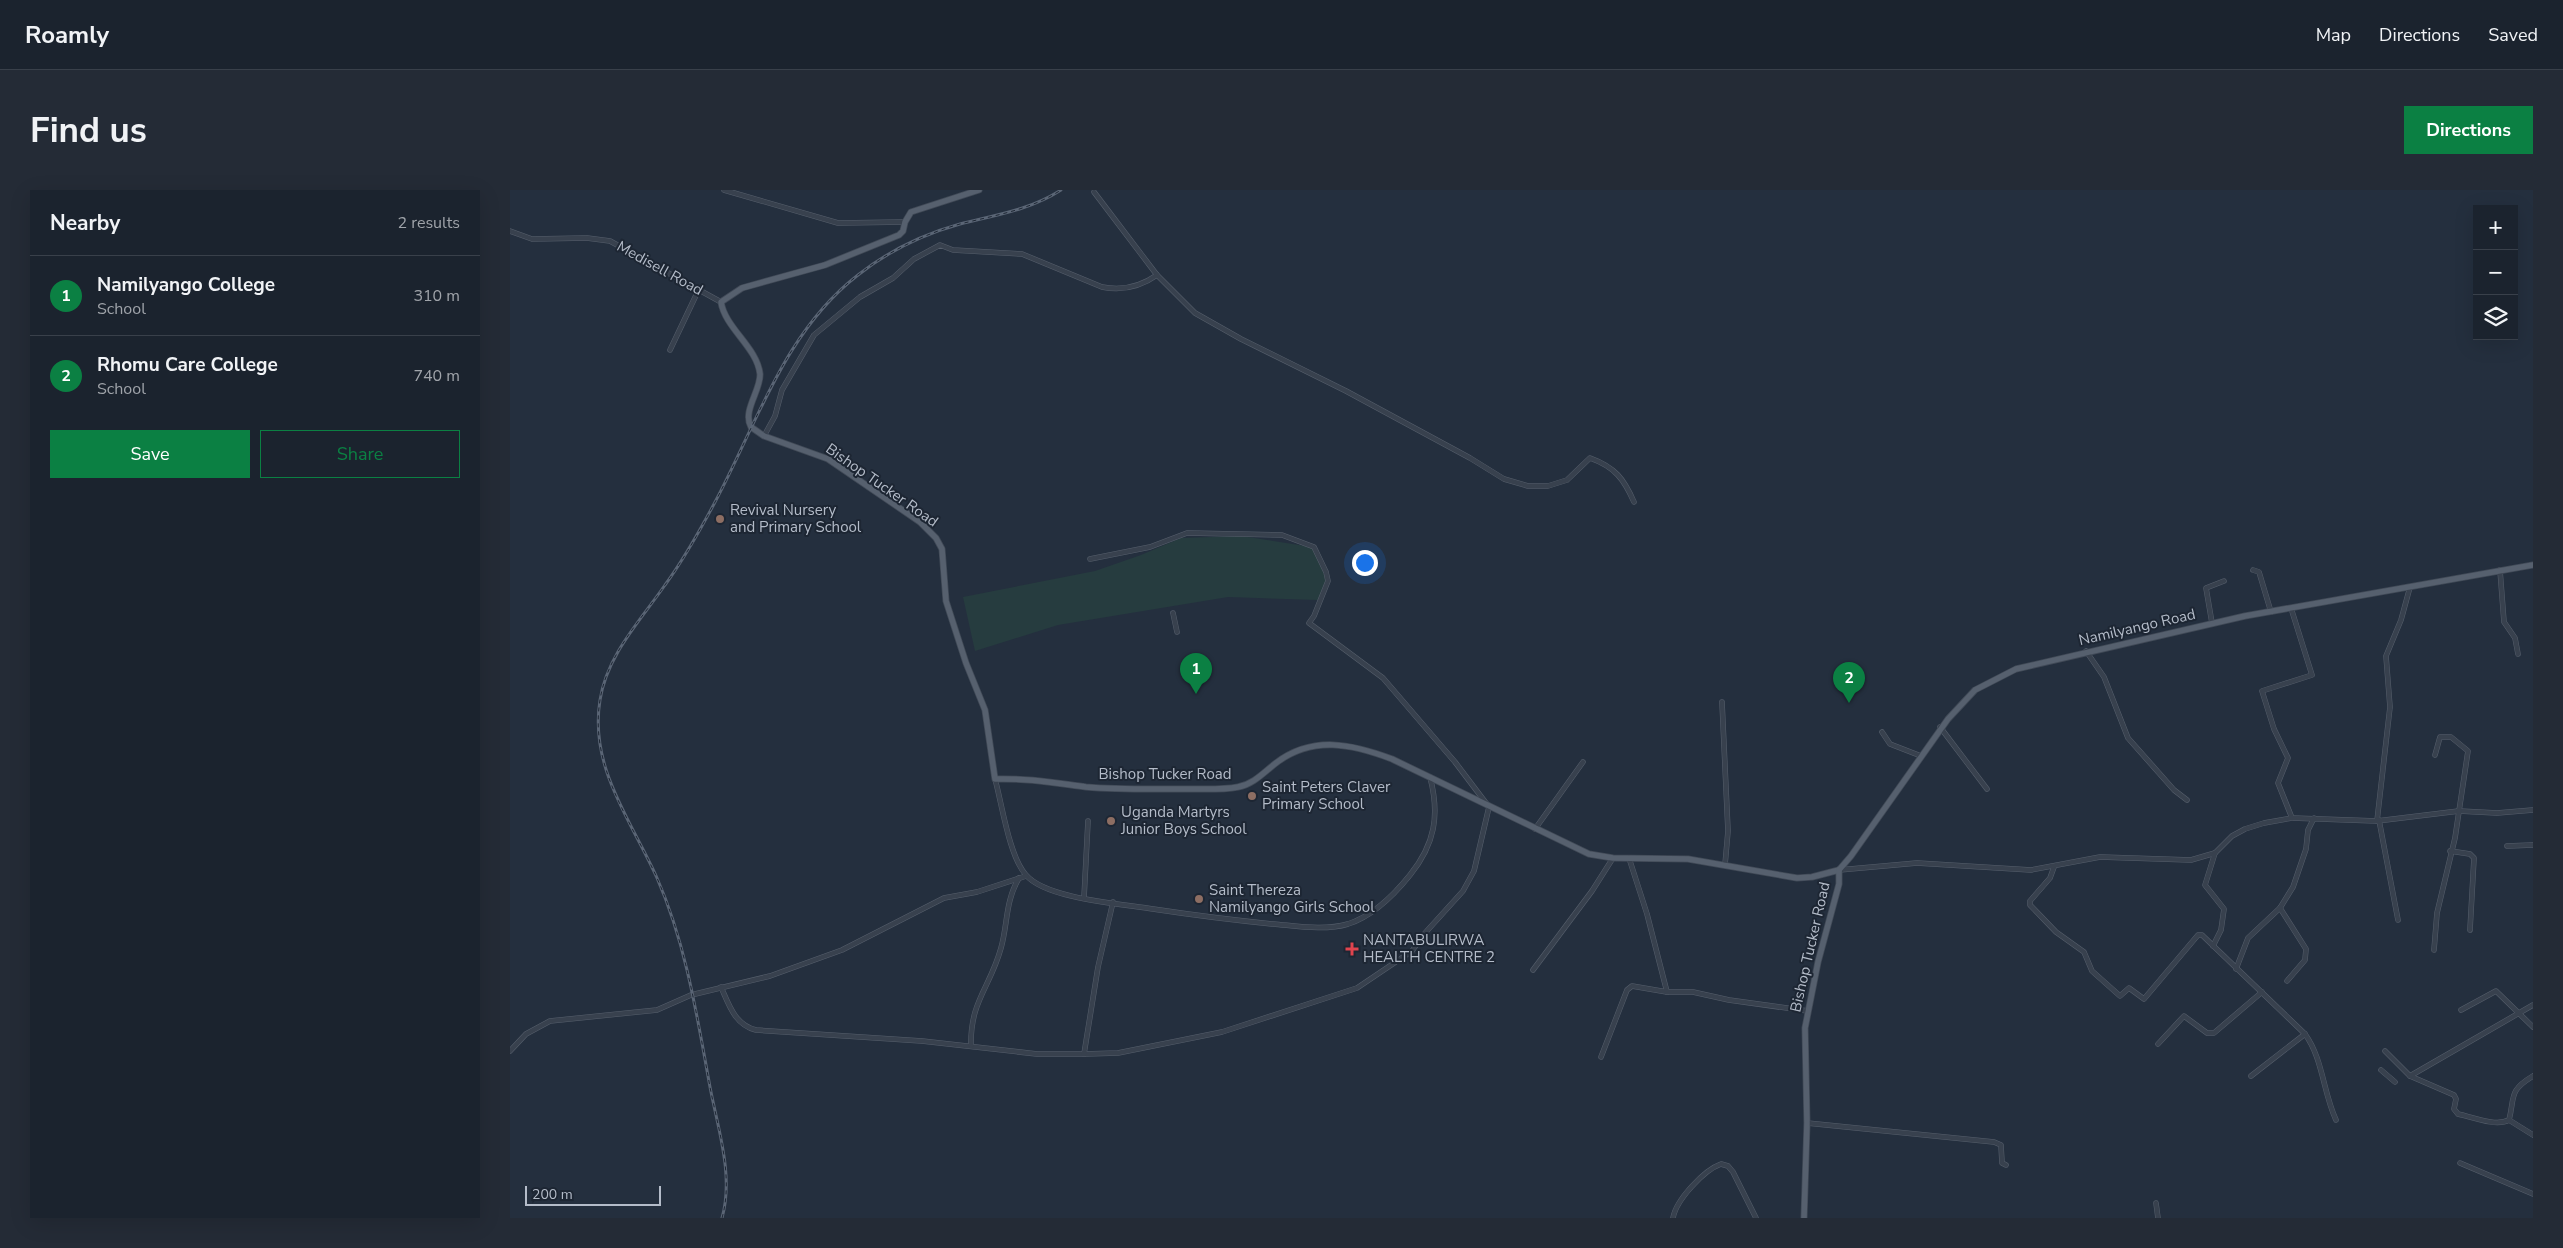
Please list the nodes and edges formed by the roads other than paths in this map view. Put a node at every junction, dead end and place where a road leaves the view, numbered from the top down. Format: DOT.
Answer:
graph roads {
  1 [pos="724,190"];
  2 [pos="979,190"];
  3 [pos="1094,192"];
  4 [pos="904,222"];
  5 [pos="510,231"];
  6 [pos="1157,275"];
  7 [pos="699,289"];
  8 [pos="721,302"];
  9 [pos="670,350"];
  10 [pos="764,436"];
  11 [pos="1634,502"];
  12 [pos="1090,559"];
  13 [pos="2533,564"];
  14 [pos="2253,570"];
  15 [pos="2500,570"];
  16 [pos="2224,581"];
  17 [pos="2410,587"];
  18 [pos="2291,608"];
  19 [pos="2271,612"];
  20 [pos="1173,613"];
  21 [pos="2212,623"];
  22 [pos="1176,632"];
  23 [pos="2086,651"];
  24 [pos="2518,654"];
  25 [pos="1722,702"];
  26 [pos="1940,727"];
  27 [pos="1882,732"];
  28 [pos="2435,755"];
  29 [pos="1921,756"];
  30 [pos="1582,762"];
  31 [pos="1430,777"];
  32 [pos="995,779"];
  33 [pos="1987,789"];
  34 [pos="2187,800"];
  35 [pos="1489,807"];
  36 [pos="2533,810"];
  37 [pos="2459,811"];
  38 [pos="2292,818"];
  39 [pos="2314,818"];
  40 [pos="1088,821"];
  41 [pos="2378,821"];
  42 [pos="1534,829"];
  43 [pos="2533,845"];
  44 [pos="2507,846"];
  45 [pos="2450,851"];
  46 [pos="2215,853"];
  47 [pos="1613,858"];
  48 [pos="1629,858"];
  49 [pos="1725,865"];
  50 [pos="2054,867"];
  51 [pos="1839,870"];
  52 [pos="1026,876"];
  53 [pos="1019,878"];
  54 [pos="1084,898"];
  55 [pos="1113,902"];
  56 [pos="2280,908"];
  57 [pos="2398,920"];
  58 [pos="2470,930"];
  59 [pos="2213,946"];
  60 [pos="2434,950"];
  61 [pos="2236,969"];
  62 [pos="1533,970"];
  63 [pos="2287,981"];
  64 [pos="721,987"];
  65 [pos="1667,992"];
  66 [pos="2262,992"];
  67 [pos="2533,1005"];
  68 [pos="2461,1010"];
  69 [pos="1808,1011"];
  70 [pos="2518,1013"];
  71 [pos="2533,1027"];
  72 [pos="2305,1034"];
  73 [pos="2158,1044"];
  74 [pos="971,1046"];
  75 [pos="510,1051"];
  76 [pos="2385,1051"];
  77 [pos="1084,1054"];
  78 [pos="1601,1057"];
  79 [pos="2381,1070"];
  80 [pos="2251,1076"];
  81 [pos="2410,1076"];
  82 [pos="2533,1076"];
  83 [pos="2395,1082"];
  84 [pos="2336,1120"];
  85 [pos="2508,1120"];
  86 [pos="1807,1123"];
  87 [pos="2533,1135"];
  88 [pos="2460,1163"];
  89 [pos="2006,1165"];
  90 [pos="2533,1194"];
  91 [pos="2156,1203"];
  92 [pos="1673,1218"];
  93 [pos="1756,1218"];
  94 [pos="1804,1218"];
  95 [pos="2158,1218"];
  1 -- 4 [label="street"];
  2 -- 4 [label="main road"];
  3 -- 6 [label="street"];
  4 -- 8 [label="main road"];
  5 -- 7 [label="street, Medisell Road"];
  6 -- 10 [label="street"];
  6 -- 11 [label="street"];
  7 -- 8 [label="street, Medisell Road"];
  7 -- 9 [label="street"];
  8 -- 10 [label="main road"];
  10 -- 32 [label="main road, Bishop Tucker Road"];
  12 -- 35 [label="street"];
  13 -- 15 [label="main road, Namilyango Road"];
  14 -- 19 [label="street"];
  15 -- 17 [label="main road, Namilyango Road"];
  15 -- 24 [label="street"];
  16 -- 21 [label="street"];
  17 -- 18 [label="main road, Namilyango Road"];
  17 -- 41 [label="street"];
  18 -- 19 [label="main road, Namilyango Road"];
  18 -- 38 [label="street"];
  19 -- 21 [label="main road, Namilyango Road"];
  20 -- 22 [label="street"];
  21 -- 23 [label="main road, Namilyango Road"];
  23 -- 26 [label="main road, Namilyango Road"];
  23 -- 34 [label="street"];
  25 -- 49 [label="street"];
  26 -- 29 [label="main road, Namilyango Road"];
  26 -- 33 [label="street"];
  27 -- 29 [label="street"];
  28 -- 37 [label="street"];
  29 -- 51 [label="main road, Namilyango Road"];
  30 -- 42 [label="street"];
  31 -- 32 [label="main road, Bishop Tucker Road"];
  31 -- 35 [label="main road, Bishop Tucker Road"];
  31 -- 55 [label="street"];
  32 -- 52 [label="street"];
  35 -- 42 [label="main road, Bishop Tucker Road"];
  35 -- 77 [label="street"];
  36 -- 37 [label="street"];
  37 -- 41 [label="street"];
  37 -- 45 [label="street"];
  38 -- 39 [label="street"];
  38 -- 46 [label="street"];
  39 -- 41 [label="street"];
  39 -- 56 [label="street"];
  40 -- 54 [label="street"];
  41 -- 57 [label="street"];
  42 -- 47 [label="main road, Bishop Tucker Road"];
  43 -- 44 [label="street"];
  45 -- 58 [label="street"];
  45 -- 60 [label="street"];
  46 -- 50 [label="street"];
  46 -- 59 [label="street"];
  47 -- 48 [label="main road, Bishop Tucker Road"];
  47 -- 62 [label="street"];
  48 -- 49 [label="main road, Bishop Tucker Road"];
  48 -- 65 [label="street"];
  49 -- 51 [label="main road, Bishop Tucker Road"];
  50 -- 51 [label="street"];
  50 -- 59 [label="street"];
  51 -- 69 [label="main road, Bishop Tucker Road"];
  52 -- 53 [label="street"];
  52 -- 54 [label="street"];
  53 -- 64 [label="street"];
  53 -- 74 [label="street"];
  54 -- 55 [label="street"];
  55 -- 77 [label="street"];
  56 -- 61 [label="street"];
  56 -- 63 [label="street"];
  59 -- 61 [label="street"];
  61 -- 66 [label="street"];
  64 -- 74 [label="street"];
  64 -- 75 [label="street"];
  65 -- 69 [label="street"];
  65 -- 78 [label="street"];
  66 -- 72 [label="street"];
  66 -- 73 [label="street"];
  67 -- 70 [label="street"];
  68 -- 70 [label="street"];
  69 -- 86 [label="main road, Bishop Tucker Road"];
  70 -- 71 [label="street"];
  70 -- 81 [label="street"];
  72 -- 80 [label="street"];
  72 -- 84 [label="street"];
  74 -- 77 [label="street"];
  76 -- 81 [label="street"];
  79 -- 83 [label="street"];
  81 -- 85 [label="street"];
  82 -- 85 [label="street"];
  85 -- 87 [label="street"];
  86 -- 89 [label="street"];
  86 -- 94 [label="main road, Bishop Tucker Road"];
  88 -- 90 [label="street"];
  91 -- 95 [label="street"];
  92 -- 93 [label="street"];
}
